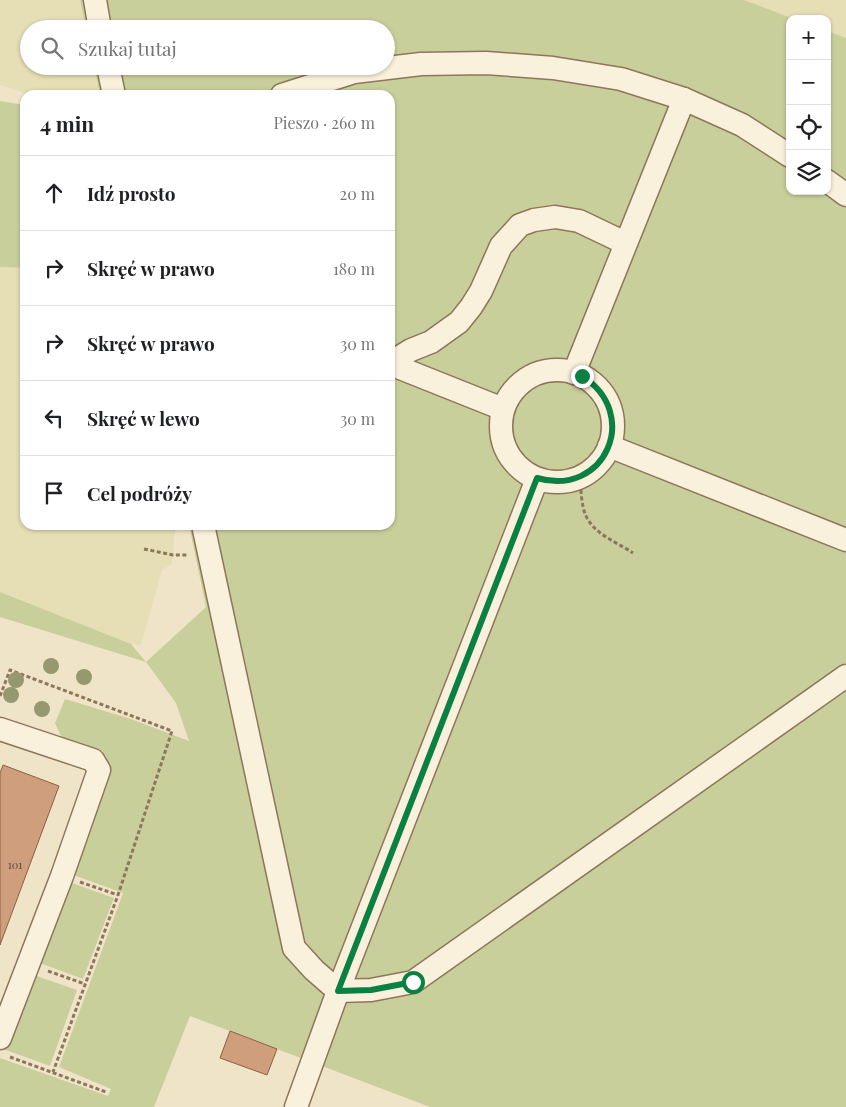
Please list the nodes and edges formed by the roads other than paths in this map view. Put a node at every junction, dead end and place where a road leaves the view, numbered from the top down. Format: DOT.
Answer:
graph roads {
  1 [pos="95,0"];
  2 [pos="98,20"];
  3 [pos="395,67"];
  4 [pos="110,75"];
  5 [pos="345,75"];
  6 [pos="113,90"];
  7 [pos="298,90"];
  8 [pos="684,99"];
  9 [pos="786,153"];
  10 [pos="831,185"];
  11 [pos="846,195"];
  12 [pos="625,243"];
  13 [pos="395,361"];
  14 [pos="395,366"];
  15 [pos="574,373"];
  16 [pos="504,409"];
  17 [pos="609,446"];
  18 [pos="537,478"];
  19 [pos="204,530"];
  20 [pos="846,540"];
  21 [pos="846,676"];
  22 [pos="0,729"];
  23 [pos="338,991"];
  24 [pos="1,1046"];
  25 [pos="296,1107"];
  1 -- 2 [label="lane"];
  3 -- 8 [label="lane"];
  4 -- 6 [label="lane"];
  5 -- 7 [label="lane"];
  8 -- 9 [label="lane"];
  8 -- 12 [label="lane"];
  10 -- 11 [label="lane"];
  12 -- 13 [label="lane"];
  12 -- 15 [label="lane"];
  14 -- 16 [label="lane"];
  15 -- 16 [label="lane"];
  15 -- 17 [label="lane"];
  16 -- 18 [label="lane"];
  17 -- 18 [label="lane"];
  17 -- 20 [label="lane"];
  18 -- 23 [label="lane"];
  19 -- 23 [label="lane"];
  21 -- 23 [label="lane"];
  22 -- 24 [label="lane"];
  23 -- 25 [label="lane"];
}
